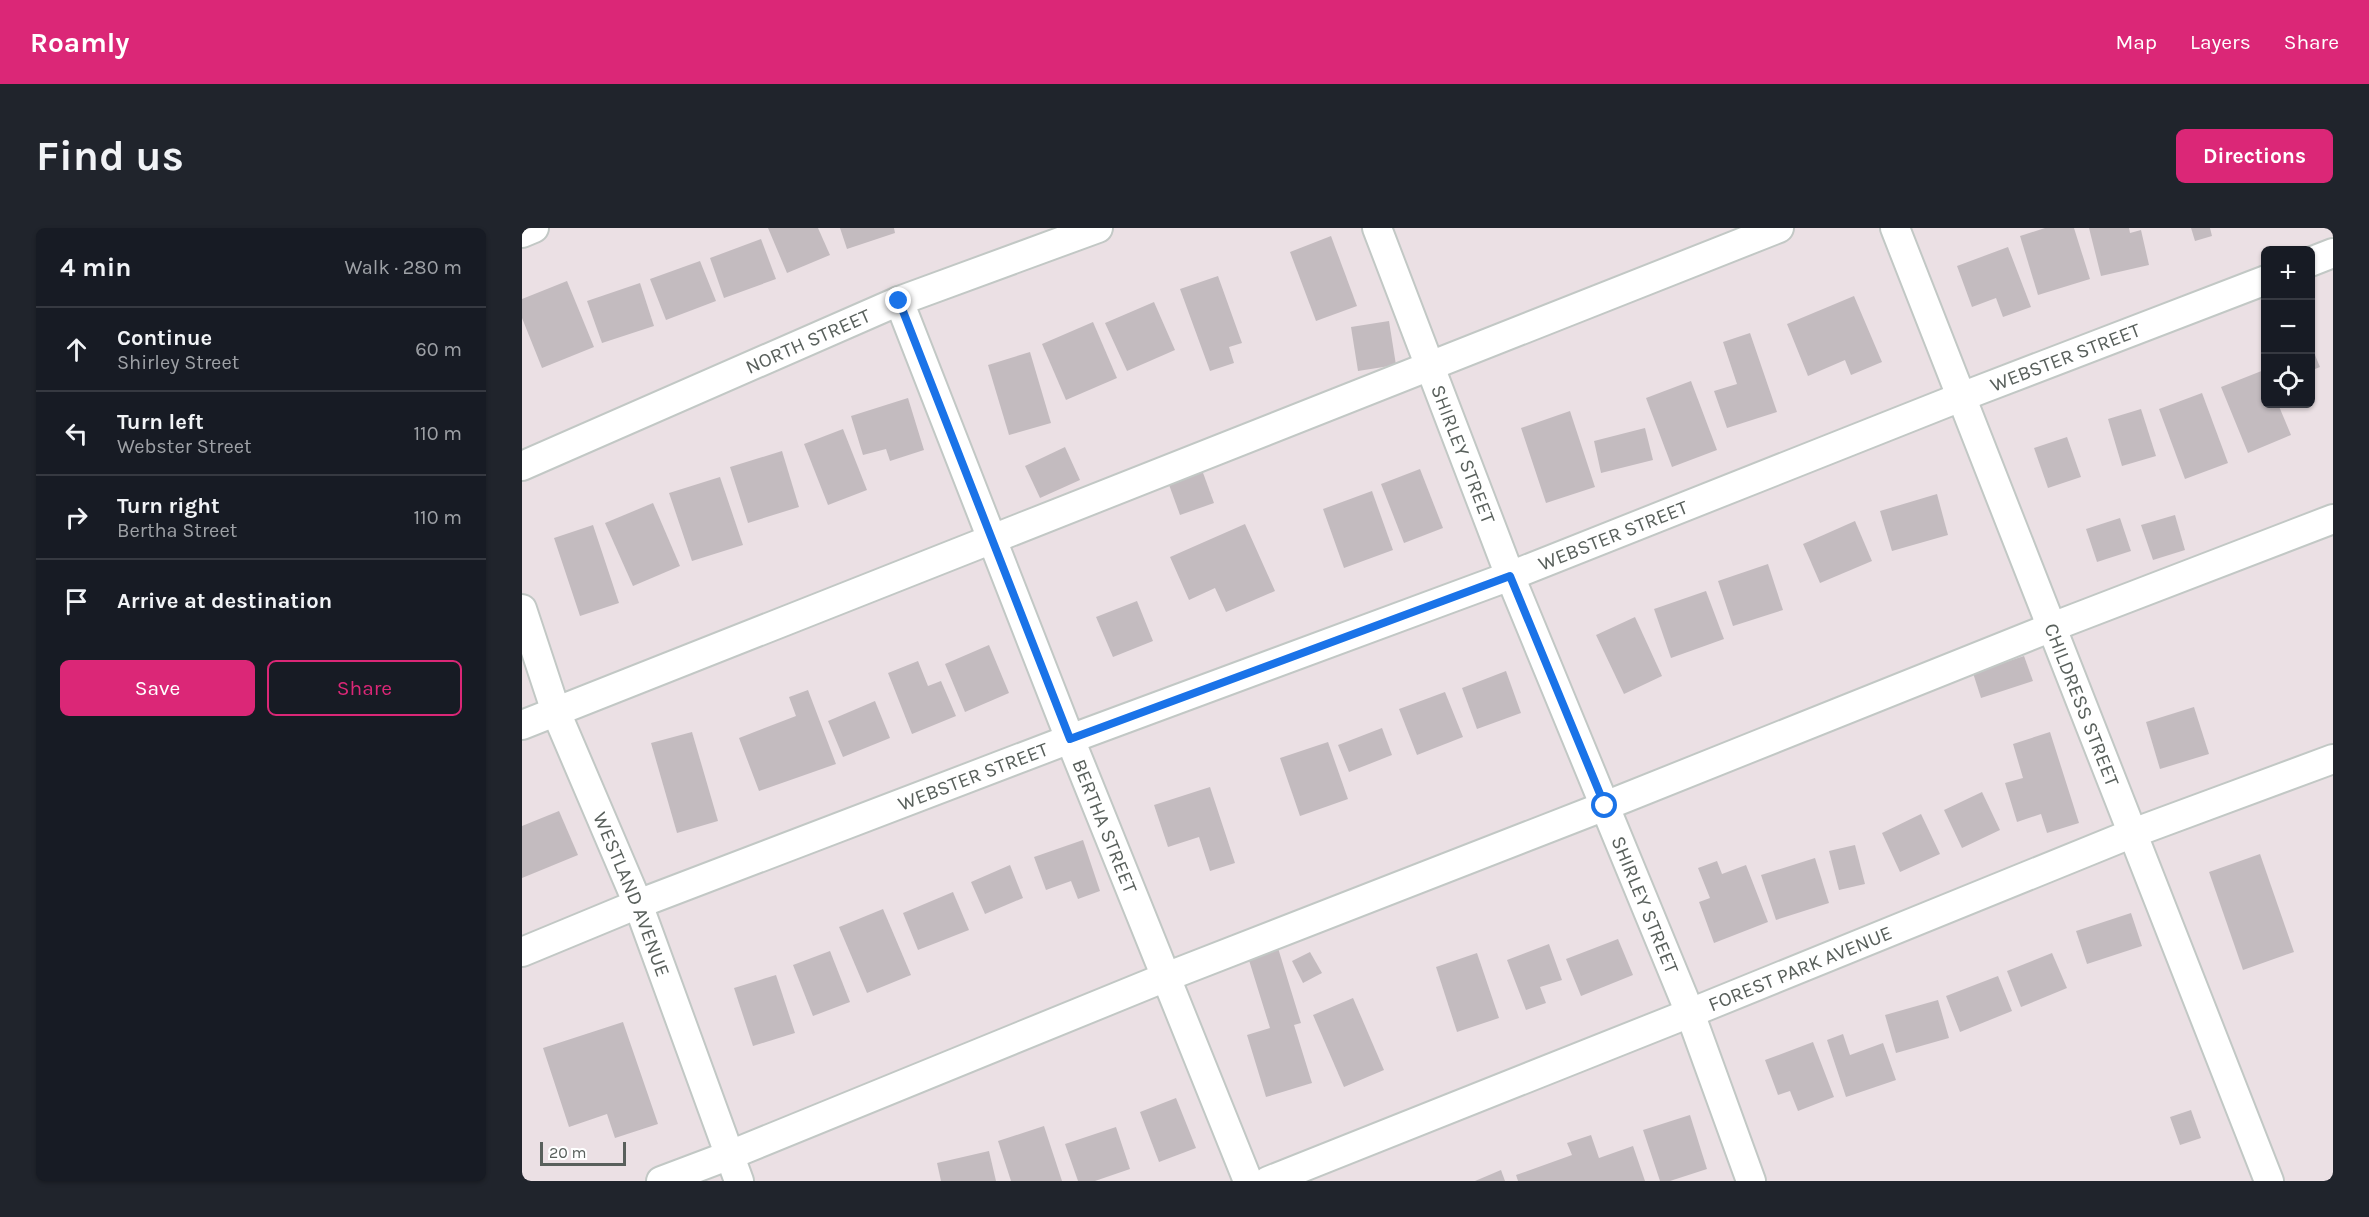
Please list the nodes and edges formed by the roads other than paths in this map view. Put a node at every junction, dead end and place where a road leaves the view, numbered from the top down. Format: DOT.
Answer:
graph roads {
  1 [pos="534,228"];
  2 [pos="1098,228"];
  3 [pos="1377,228"];
  4 [pos="1779,228"];
  5 [pos="1895,228"];
  6 [pos="522,232"];
  7 [pos="2333,254"];
  8 [pos="2315,260"];
  9 [pos="2261,282"];
  10 [pos="899,301"];
  11 [pos="1430,367"];
  12 [pos="1961,397"];
  13 [pos="522,466"];
  14 [pos="2333,519"];
  15 [pos="992,538"];
  16 [pos="1510,576"];
  17 [pos="522,609"];
  18 [pos="2052,627"];
  19 [pos="556,712"];
  20 [pos="522,725"];
  21 [pos="1070,739"];
  22 [pos="2333,759"];
  23 [pos="1605,806"];
  24 [pos="2133,833"];
  25 [pos="638,904"];
  26 [pos="522,952"];
  27 [pos="1166,977"];
  28 [pos="1690,1013"];
  29 [pos="735,1168"];
  30 [pos="661,1181"];
  31 [pos="1248,1181"];
  32 [pos="1268,1181"];
  33 [pos="1751,1181"];
  34 [pos="2269,1181"];
  1 -- 6 [label="street"];
  2 -- 10 [label="street, NORTH STREET"];
  3 -- 11 [label="street, SHIRLEY STREET"];
  4 -- 11 [label="street"];
  5 -- 12 [label="street, CHILDRESS STREET"];
  7 -- 8 [label="street"];
  9 -- 12 [label="street, WEBSTER STREET"];
  10 -- 13 [label="street, NORTH STREET"];
  10 -- 15 [label="street, BERTHA STREET"];
  11 -- 15 [label="street"];
  11 -- 16 [label="street, SHIRLEY STREET"];
  12 -- 16 [label="street, WEBSTER STREET"];
  12 -- 18 [label="street, CHILDRESS STREET"];
  14 -- 18 [label="street"];
  15 -- 19 [label="street"];
  15 -- 21 [label="street, BERTHA STREET"];
  16 -- 21 [label="street, WEBSTER STREET"];
  16 -- 23 [label="street, SHIRLEY STREET"];
  17 -- 19 [label="street, WESTLAND AVENUE"];
  18 -- 23 [label="street"];
  18 -- 24 [label="street, CHILDRESS STREET"];
  19 -- 20 [label="street"];
  19 -- 25 [label="street, WESTLAND AVENUE"];
  21 -- 25 [label="street, WEBSTER STREET"];
  21 -- 27 [label="street, BERTHA STREET"];
  22 -- 24 [label="street, FOREST PARK AVENUE"];
  23 -- 27 [label="street"];
  23 -- 28 [label="street, SHIRLEY STREET"];
  24 -- 28 [label="street, FOREST PARK AVENUE"];
  24 -- 34 [label="street, CHILDRESS STREET"];
  25 -- 26 [label="street, WEBSTER STREET"];
  25 -- 29 [label="street, WESTLAND AVENUE"];
  27 -- 29 [label="street"];
  27 -- 31 [label="street, BERTHA STREET"];
  28 -- 32 [label="street, FOREST PARK AVENUE"];
  28 -- 33 [label="street, SHIRLEY STREET"];
  29 -- 30 [label="street"];
}
